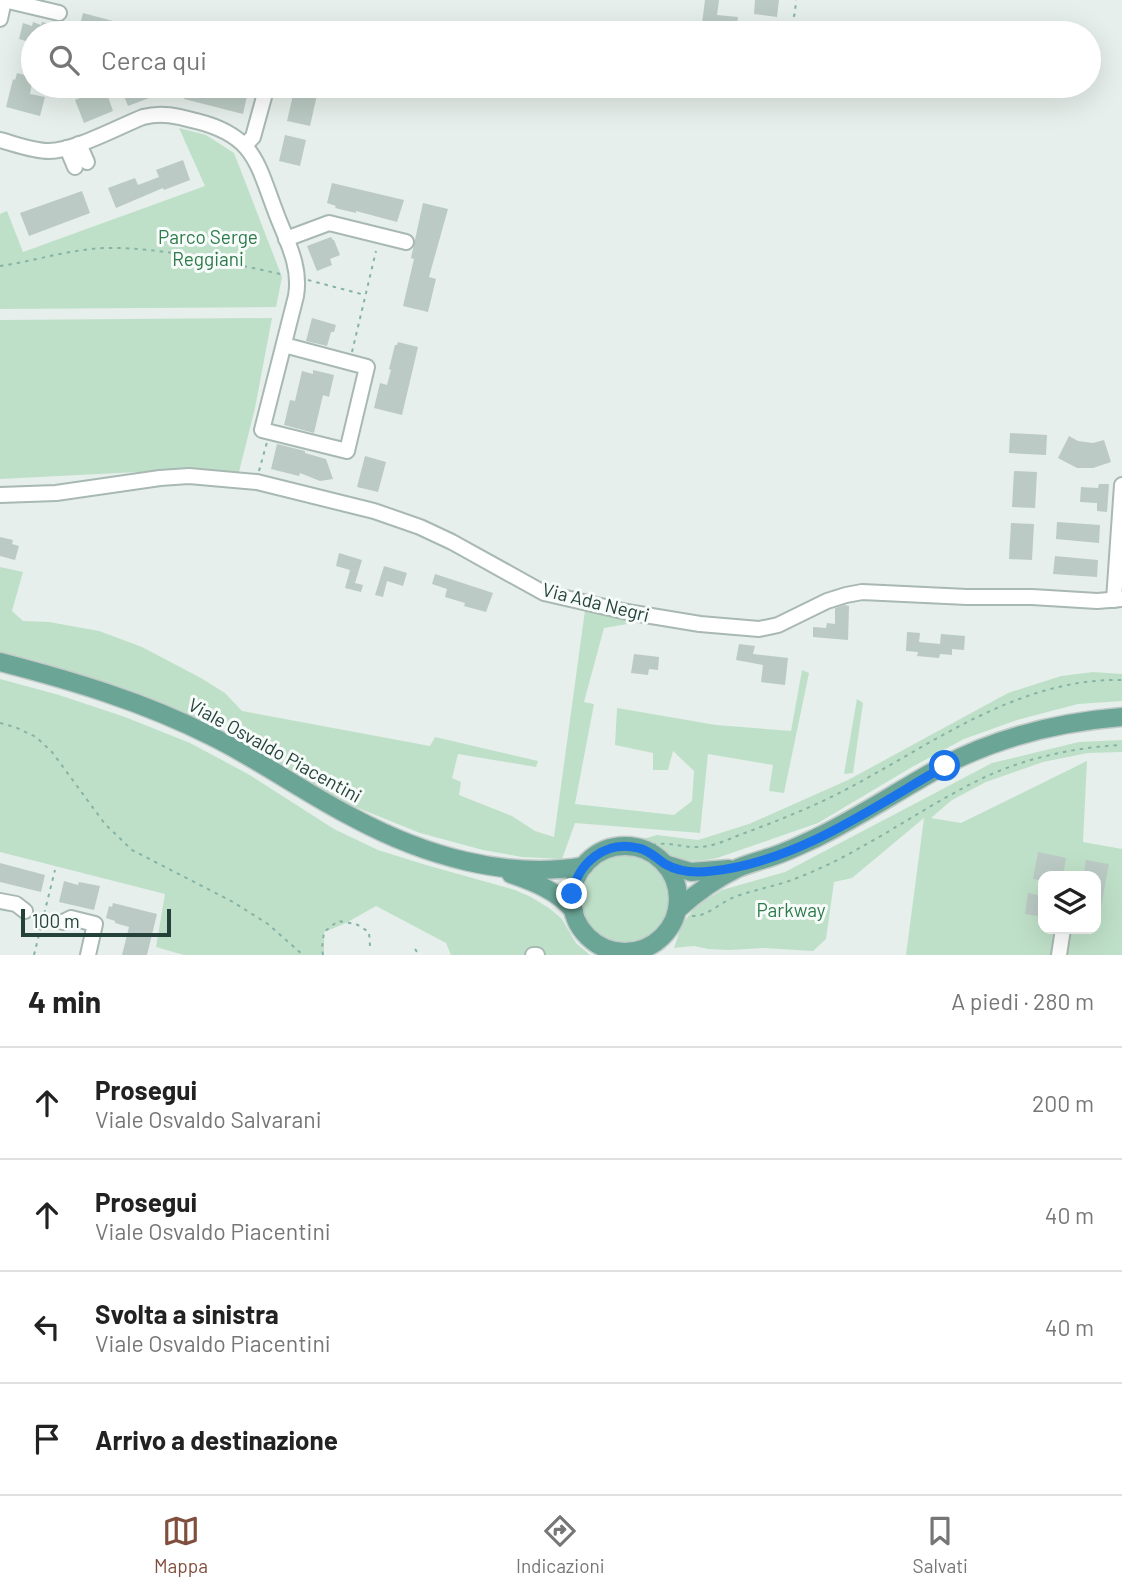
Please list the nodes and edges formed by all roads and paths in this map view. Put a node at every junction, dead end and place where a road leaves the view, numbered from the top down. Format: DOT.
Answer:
graph roads {
  1 [pos="796,0"];
  2 [pos="60,13"];
  3 [pos="0,19"];
  4 [pos="792,21"];
  5 [pos="264,98"];
  6 [pos="0,140"];
  7 [pos="245,145"];
  8 [pos="73,146"];
  9 [pos="81,164"];
  10 [pos="286,239"];
  11 [pos="406,242"];
  12 [pos="376,251"];
  13 [pos="0,266"];
  14 [pos="298,278"];
  15 [pos="365,295"];
  16 [pos="284,345"];
  17 [pos="350,363"];
  18 [pos="270,431"];
  19 [pos="257,482"];
  20 [pos="1122,485"];
  21 [pos="0,495"];
  22 [pos="1118,600"];
  23 [pos="0,663"];
  24 [pos="1122,680"];
  25 [pos="1122,717"];
  26 [pos="0,723"];
  27 [pos="1122,745"];
  28 [pos="647,851"];
  29 [pos="665,864"];
  30 [pos="488,865"];
  31 [pos="584,866"];
  32 [pos="740,868"];
  33 [pos="55,870"];
  34 [pos="0,901"];
  35 [pos="25,911"];
  36 [pos="574,911"];
  37 [pos="677,912"];
  38 [pos="63,922"];
  39 [pos="1062,934"];
  40 [pos="370,946"];
  41 [pos="415,948"];
  42 [pos="605,951"];
  43 [pos="644,951"];
  44 [pos="34,955"];
  45 [pos="88,955"];
  46 [pos="303,955"];
  47 [pos="323,955"];
  48 [pos="419,955"];
  49 [pos="1059,955"];
  1 -- 4 [label="path"];
  2 -- 3 [label="street"];
  5 -- 7 [label="street"];
  6 -- 8 [label="street"];
  7 -- 8 [label="street"];
  7 -- 10 [label="street"];
  8 -- 9 [label="street"];
  10 -- 11 [label="street"];
  10 -- 14 [label="street"];
  12 -- 15 [label="path"];
  13 -- 14 [label="path"];
  14 -- 15 [label="path"];
  14 -- 16 [label="street"];
  15 -- 17 [label="path"];
  16 -- 17 [label="street"];
  16 -- 18 [label="street"];
  17 -- 18 [label="street"];
  18 -- 19 [label="path"];
  19 -- 21 [label="street, Via Ada Negri"];
  19 -- 22 [label="street, Via Ada Negri"];
  20 -- 22 [label="street"];
  23 -- 30 [label="main road, Viale Osvaldo Piacentini"];
  24 -- 28 [label="path"];
  25 -- 32 [label="main road"];
  26 -- 46 [label="path"];
  27 -- 37 [label="path"];
  28 -- 29 [label="main road"];
  28 -- 31 [label="main road, Viale Osvaldo Piacentini"];
  29 -- 32 [label="main road"];
  29 -- 37 [label="main road"];
  30 -- 31 [label="main road, Viale Osvaldo Piacentini"];
  30 -- 36 [label="main road, Viale Osvaldo Piacentini"];
  31 -- 36 [label="main road"];
  32 -- 37 [label="main road, Viale Osvaldo Piacentini"];
  33 -- 44 [label="path"];
  34 -- 35 [label="street"];
  36 -- 42 [label="main road, Viale Osvaldo Piacentini"];
  37 -- 43 [label="main road, Viale Osvaldo Piacentini"];
  38 -- 45 [label="street"];
  39 -- 49 [label="street"];
  40 -- 47 [label="path"];
  41 -- 48 [label="path"];
  42 -- 43 [label="main road, Viale Osvaldo Piacentini"];
}
